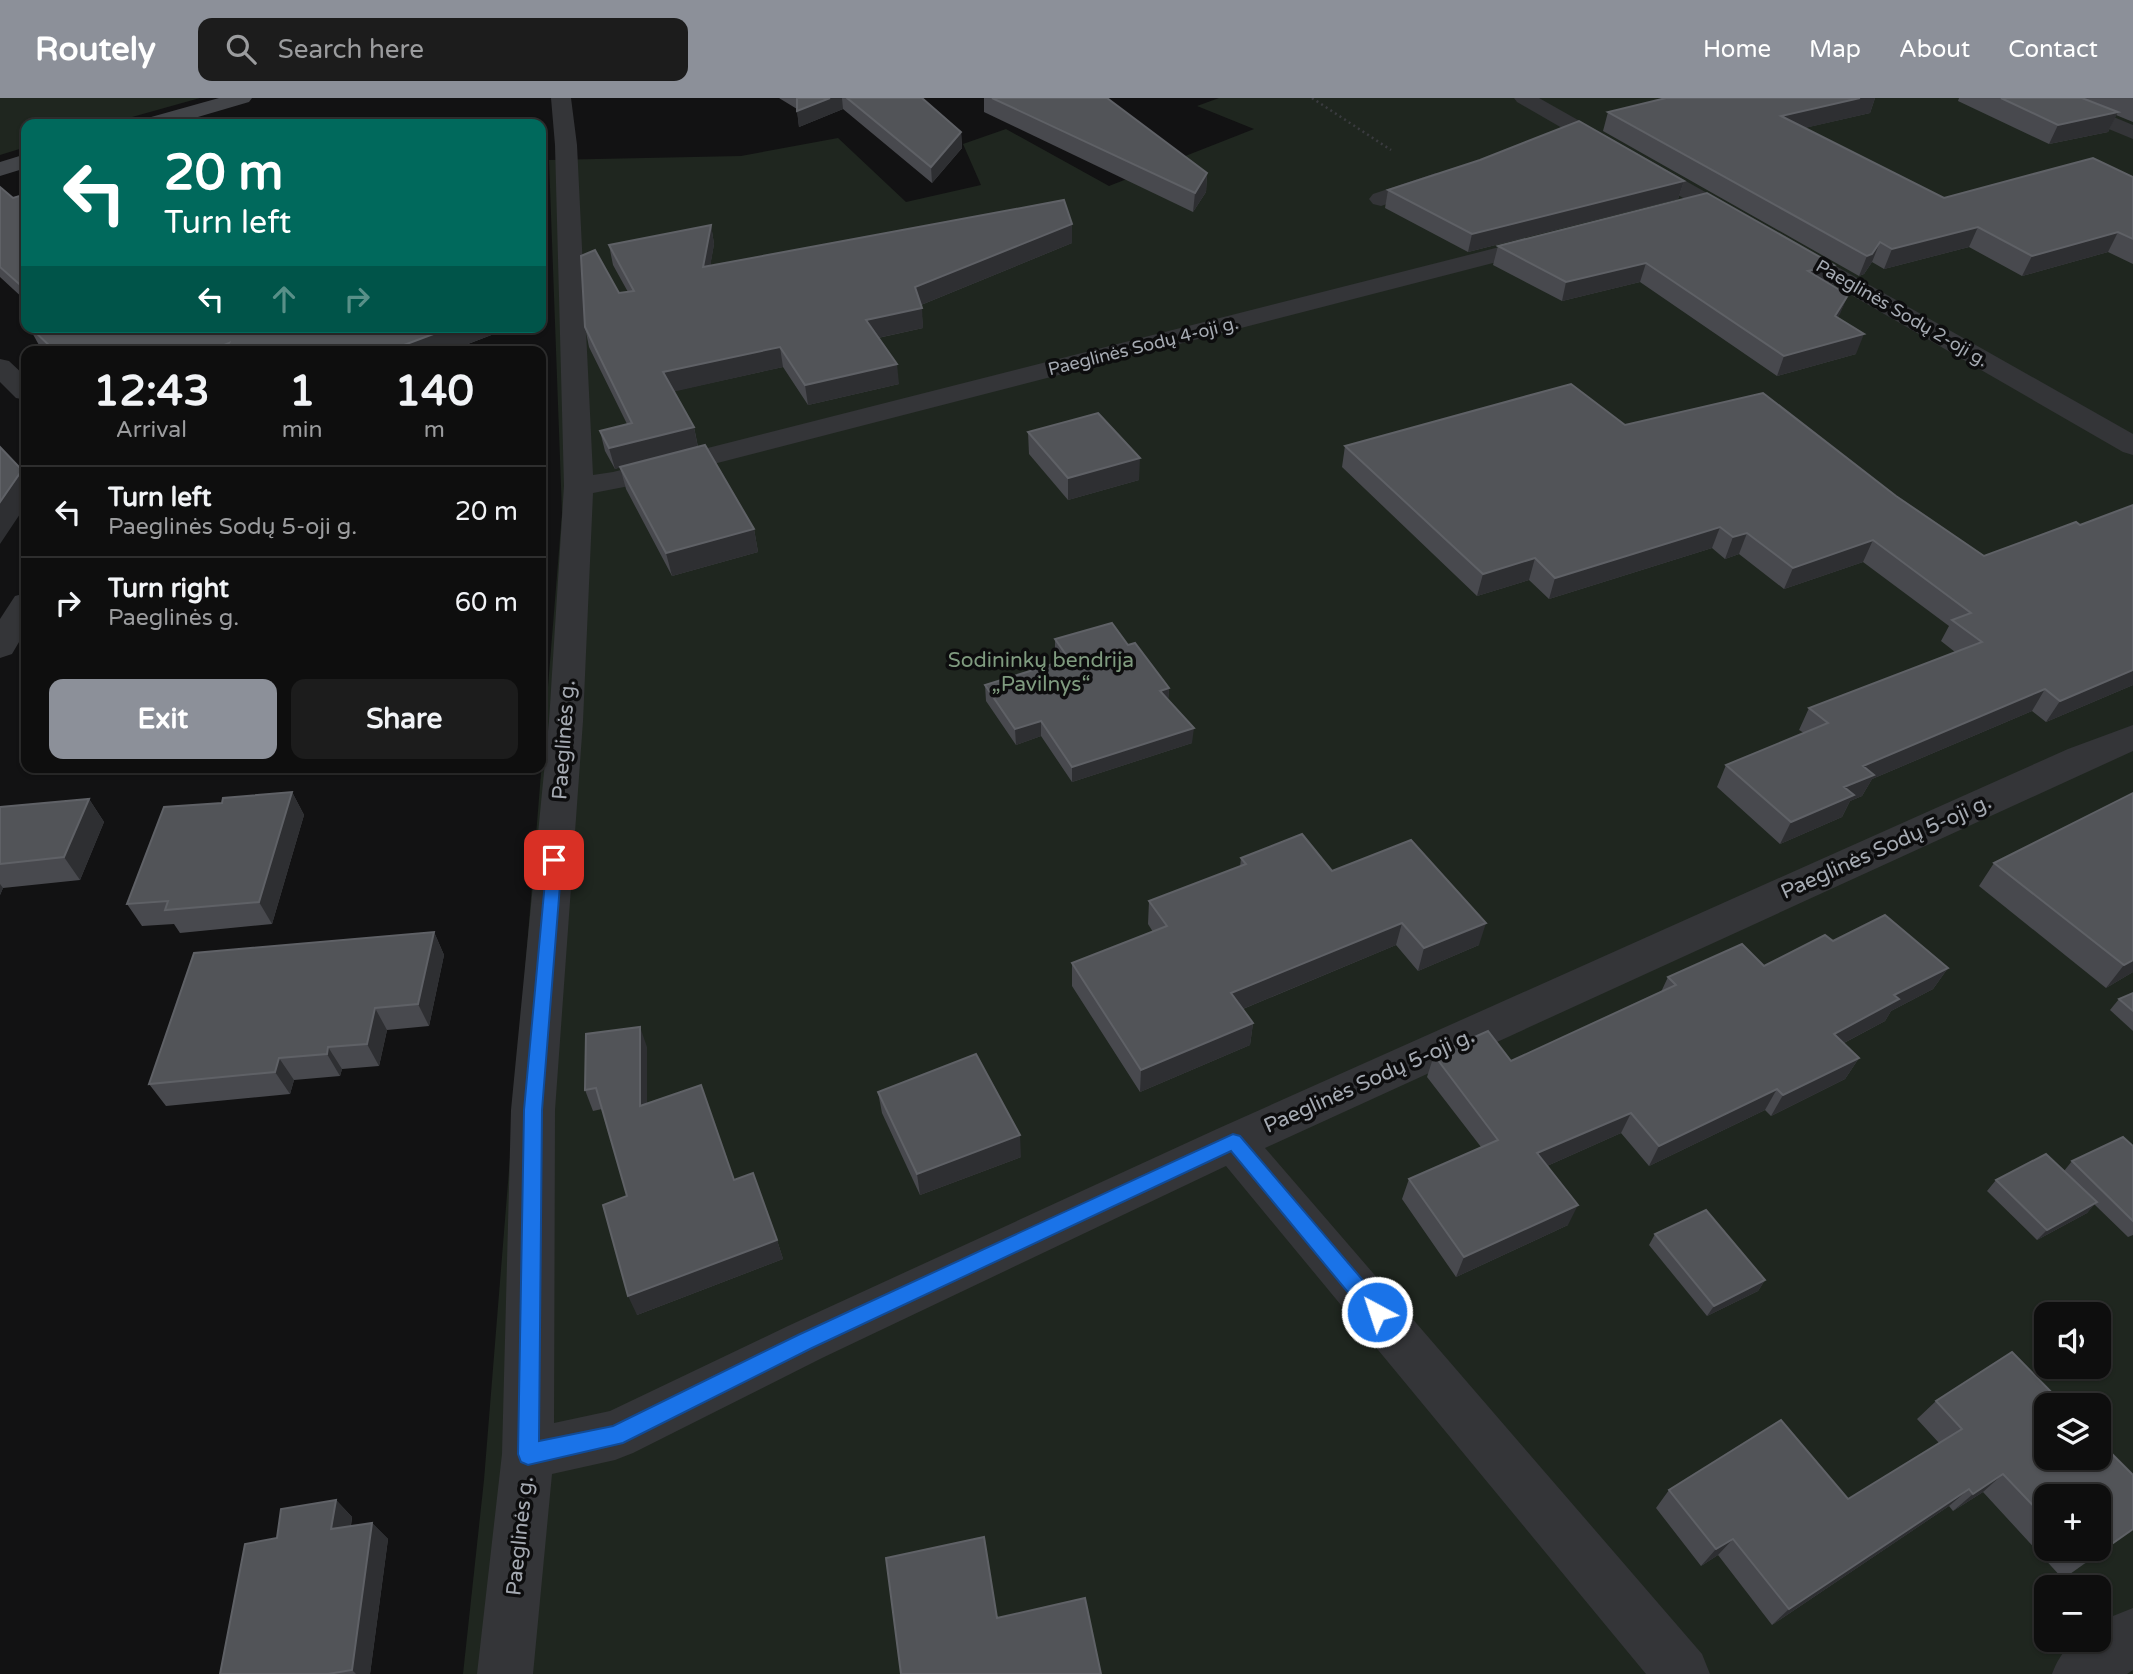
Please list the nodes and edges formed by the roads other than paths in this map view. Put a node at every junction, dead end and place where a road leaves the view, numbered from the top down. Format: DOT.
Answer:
graph roads {
  1 [pos="242,98"];
  2 [pos="561,98"];
  3 [pos="1524,98"];
  4 [pos="2050,98"];
  5 [pos="169,119"];
  6 [pos="1613,120"];
  7 [pos="1575,129"];
  8 [pos="2133,133"];
  9 [pos="1550,138"];
  10 [pos="21,163"];
  11 [pos="0,169"];
  12 [pos="1461,171"];
  13 [pos="1381,200"];
  14 [pos="1707,201"];
  15 [pos="1667,211"];
  16 [pos="1572,236"];
  17 [pos="0,367"];
  18 [pos="21,387"];
  19 [pos="2133,446"];
  20 [pos="579,486"];
  21 [pos="21,611"];
  22 [pos="0,647"];
  23 [pos="2133,737"];
  24 [pos="1233,1142"];
  25 [pos="528,1454"];
  26 [pos="2133,1636"];
  27 [pos="505,1674"];
  28 [pos="1682,1674"];
  29 [pos="2080,1674"];
  1 -- 5 [label="street"];
  2 -- 20 [label="street, Paeglinės g."];
  3 -- 7 [label="street, Paeglinės Sodų 2-oji g."];
  4 -- 8 [label="street"];
  6 -- 7 [label="street"];
  7 -- 9 [label="street"];
  7 -- 14 [label="street, Paeglinės Sodų 2-oji g."];
  10 -- 11 [label="street"];
  12 -- 13 [label="street"];
  14 -- 15 [label="street"];
  14 -- 19 [label="street, Paeglinės Sodų 2-oji g."];
  16 -- 20 [label="street, Paeglinės Sodų 4-oji g."];
  17 -- 18 [label="street"];
  20 -- 25 [label="street, Paeglinės g."];
  21 -- 22 [label="street"];
  23 -- 24 [label="street, Paeglinės Sodų 5-oji g."];
  24 -- 25 [label="street, Paeglinės Sodų 5-oji g."];
  24 -- 28 [label="street"];
  25 -- 27 [label="street, Paeglinės g."];
  26 -- 29 [label="street"];
}
